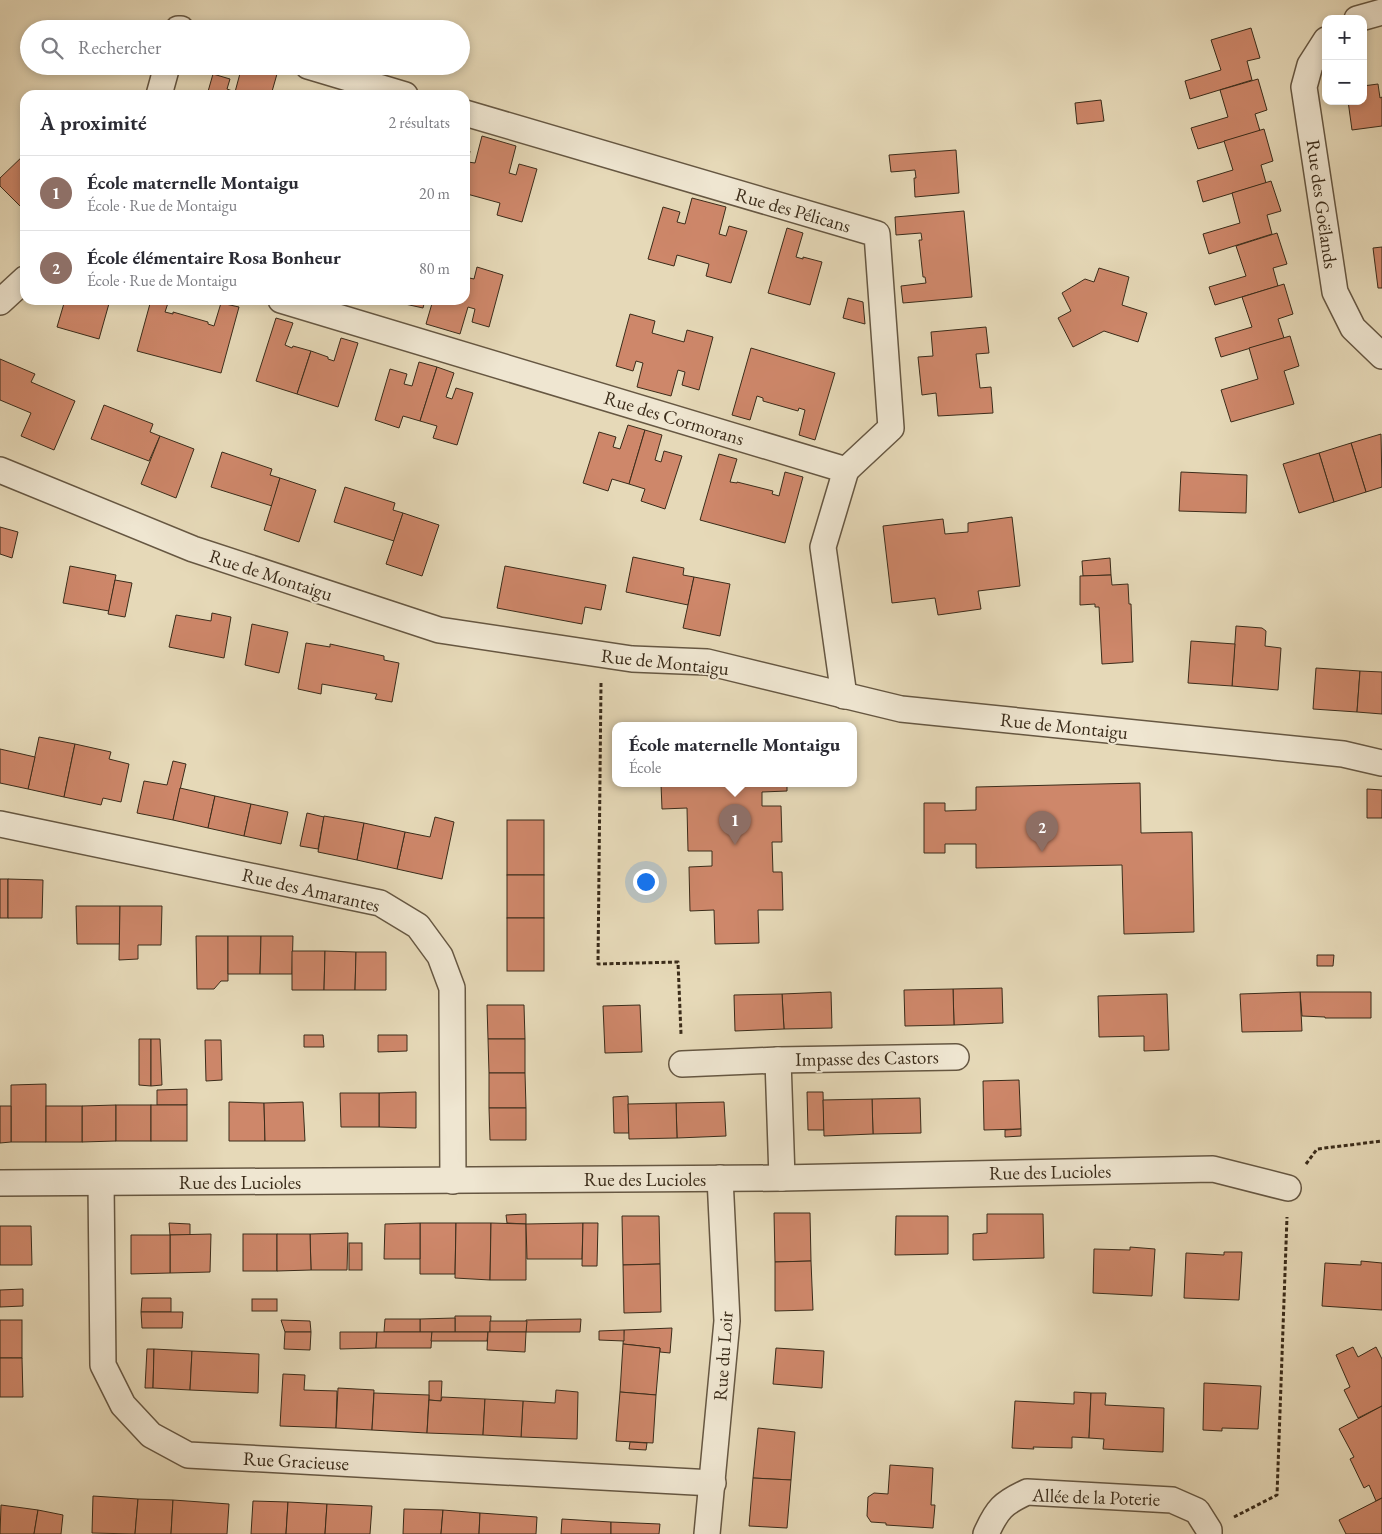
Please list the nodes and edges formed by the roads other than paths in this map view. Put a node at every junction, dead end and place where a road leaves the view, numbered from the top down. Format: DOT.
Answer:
graph roads {
  1 [pos="1382,12"];
  2 [pos="1367,16"];
  3 [pos="1322,46"];
  4 [pos="165,75"];
  5 [pos="338,75"];
  6 [pos="160,90"];
  7 [pos="388,90"];
  8 [pos="470,114"];
  9 [pos="20,284"];
  10 [pos="0,302"];
  11 [pos="299,305"];
  12 [pos="1382,356"];
  13 [pos="0,470"];
  14 [pos="846,470"];
  15 [pos="844,696"];
  16 [pos="1382,763"];
  17 [pos="0,824"];
  18 [pos="956,1057"];
  19 [pos="778,1060"];
  20 [pos="682,1064"];
  21 [pos="720,1178"];
  22 [pos="782,1178"];
  23 [pos="453,1180"];
  24 [pos="0,1183"];
  25 [pos="101,1183"];
  26 [pos="1288,1188"];
  27 [pos="713,1483"];
  28 [pos="1209,1532"];
  29 [pos="707,1534"];
  30 [pos="986,1534"];
  1 -- 2 [label="street"];
  3 -- 12 [label="street, Rue des Goëlands"];
  4 -- 6 [label="street"];
  5 -- 7 [label="street"];
  8 -- 14 [label="street, Rue des Pélicans"];
  9 -- 10 [label="street"];
  11 -- 14 [label="street, Rue des Cormorans"];
  13 -- 15 [label="street, Rue de Montaigu"];
  14 -- 15 [label="street"];
  15 -- 16 [label="street, Rue de Montaigu"];
  17 -- 23 [label="street, Rue des Amarantes"];
  18 -- 19 [label="street, Impasse des Castors"];
  19 -- 20 [label="street, Impasse des Castors"];
  19 -- 22 [label="street, Impasse des Castors"];
  21 -- 22 [label="street, Rue des Lucioles"];
  21 -- 23 [label="street, Rue des Lucioles"];
  21 -- 27 [label="street, Rue du Loir"];
  22 -- 26 [label="street, Rue des Lucioles"];
  23 -- 25 [label="street, Rue des Lucioles"];
  24 -- 25 [label="street, Rue des Lucioles"];
  25 -- 27 [label="street, Rue Gracieuse"];
  27 -- 29 [label="street, Rue du Loir"];
  28 -- 30 [label="street, Allée de la Poterie"];
}
